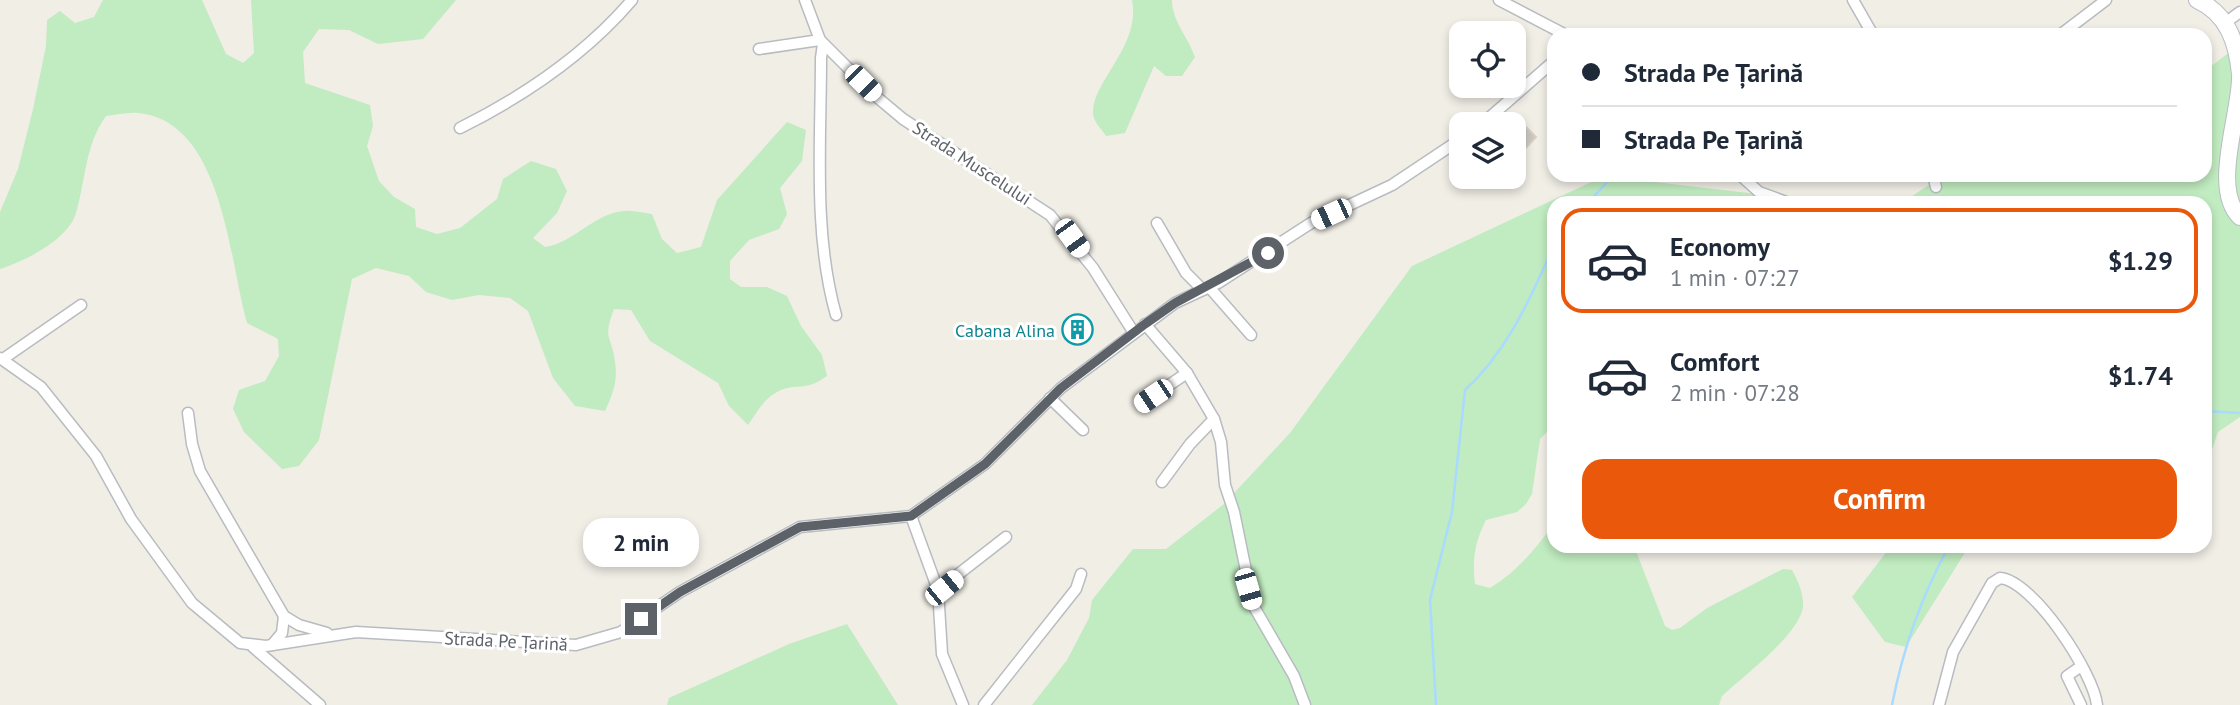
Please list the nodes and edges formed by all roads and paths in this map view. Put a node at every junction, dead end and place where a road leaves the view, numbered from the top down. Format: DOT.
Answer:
graph roads {
  1 [pos="632,0"];
  2 [pos="805,0"];
  3 [pos="1499,0"];
  4 [pos="1853,0"];
  5 [pos="2106,0"];
  6 [pos="2197,0"];
  7 [pos="2240,12"];
  8 [pos="2225,23"];
  9 [pos="1553,28"];
  10 [pos="1868,28"];
  11 [pos="2069,28"];
  12 [pos="822,42"];
  13 [pos="760,49"];
  14 [pos="1547,67"];
  15 [pos="2240,76"];
  16 [pos="1496,112"];
  17 [pos="460,128"];
  18 [pos="1449,147"];
  19 [pos="1748,182"];
  20 [pos="1770,196"];
  21 [pos="2240,217"];
  22 [pos="1157,223"];
  23 [pos="1206,289"];
  24 [pos="81,305"];
  25 [pos="836,315"];
  26 [pos="1145,324"];
  27 [pos="1133,333"];
  28 [pos="1251,335"];
  29 [pos="2,358"];
  30 [pos="1187,373"];
  31 [pos="1050,398"];
  32 [pos="1141,404"];
  33 [pos="188,413"];
  34 [pos="1214,419"];
  35 [pos="1083,430"];
  36 [pos="1162,482"];
  37 [pos="911,516"];
  38 [pos="1006,537"];
  39 [pos="1081,574"];
  40 [pos="938,590"];
  41 [pos="284,616"];
  42 [pos="332,635"];
  43 [pos="272,645"];
  44 [pos="253,647"];
  45 [pos="2080,667"];
  46 [pos="320,705"];
  47 [pos="963,705"];
  48 [pos="984,705"];
  49 [pos="1305,705"];
  50 [pos="1939,705"];
  51 [pos="2081,705"];
  52 [pos="2097,705"];
  1 -- 17 [label="street"];
  2 -- 12 [label="street, Strada Muscelului"];
  3 -- 9 [label="street"];
  4 -- 10 [label="street"];
  5 -- 11 [label="street"];
  6 -- 8 [label="main road"];
  7 -- 8 [label="street"];
  8 -- 15 [label="main road"];
  12 -- 13 [label="street"];
  12 -- 25 [label="street"];
  12 -- 27 [label="street, Strada Muscelului"];
  14 -- 16 [label="street"];
  15 -- 21 [label="main road"];
  18 -- 23 [label="street"];
  19 -- 20 [label="street"];
  22 -- 23 [label="street"];
  23 -- 26 [label="street"];
  23 -- 28 [label="street"];
  24 -- 29 [label="street"];
  26 -- 27 [label="street"];
  26 -- 30 [label="street"];
  27 -- 31 [label="street"];
  29 -- 44 [label="street"];
  30 -- 32 [label="street"];
  30 -- 34 [label="street"];
  31 -- 35 [label="street"];
  31 -- 37 [label="street"];
  33 -- 41 [label="street"];
  34 -- 36 [label="street"];
  34 -- 49 [label="street"];
  37 -- 40 [label="street"];
  37 -- 42 [label="street, Strada Pe Țarină"];
  38 -- 40 [label="street"];
  39 -- 48 [label="street"];
  40 -- 47 [label="street"];
  41 -- 42 [label="street"];
  41 -- 43 [label="street"];
  42 -- 43 [label="street, Strada Pe Țarină"];
  43 -- 44 [label="street, Strada Pe Țarină"];
  44 -- 46 [label="street"];
  45 -- 50 [label="street"];
  45 -- 51 [label="street"];
  45 -- 52 [label="street"];
}
